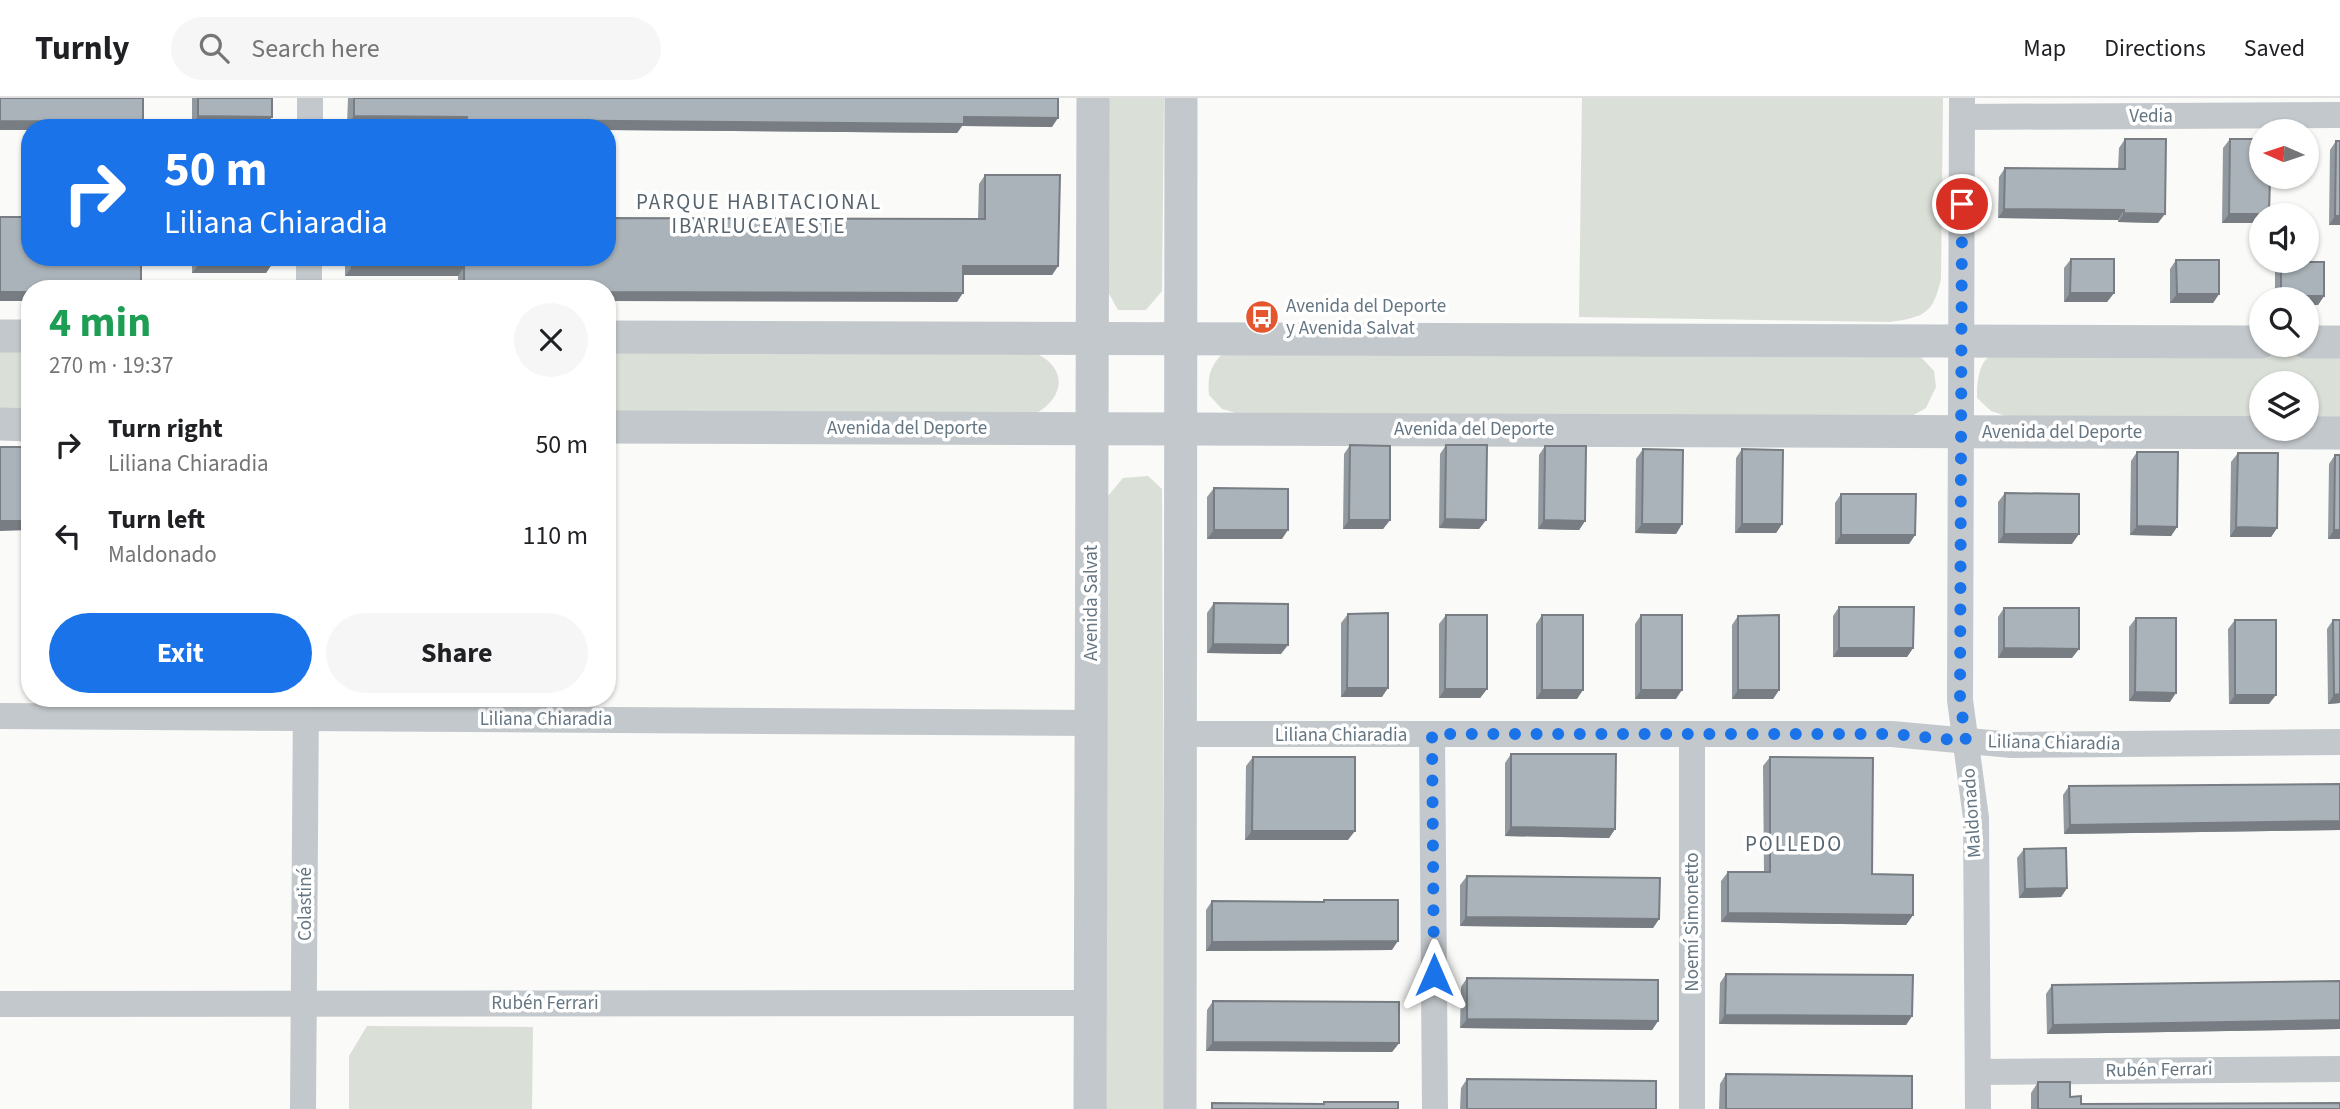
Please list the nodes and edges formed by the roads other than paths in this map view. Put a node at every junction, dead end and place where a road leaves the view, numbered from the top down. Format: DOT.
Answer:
graph roads {
  1 [pos="310,98"];
  2 [pos="1093,98"];
  3 [pos="1181,98"];
  4 [pos="1962,108"];
  5 [pos="2340,115"];
  6 [pos="310,119"];
  7 [pos="0,336"];
  8 [pos="21,336"];
  9 [pos="616,337"];
  10 [pos="1092,339"];
  11 [pos="1181,339"];
  12 [pos="1961,342"];
  13 [pos="2249,342"];
  14 [pos="2319,342"];
  15 [pos="2340,342"];
  16 [pos="0,425"];
  17 [pos="21,425"];
  18 [pos="616,426"];
  19 [pos="1092,428"];
  20 [pos="1181,428"];
  21 [pos="1961,432"];
  22 [pos="2340,433"];
  23 [pos="306,708"];
  24 [pos="0,716"];
  25 [pos="1091,723"];
  26 [pos="1181,734"];
  27 [pos="1432,734"];
  28 [pos="1692,734"];
  29 [pos="1966,741"];
  30 [pos="2340,742"];
  31 [pos="304,1003"];
  32 [pos="1090,1003"];
  33 [pos="0,1004"];
  34 [pos="2340,1069"];
  35 [pos="1978,1072"];
  36 [pos="303,1109"];
  37 [pos="1090,1109"];
  38 [pos="1180,1109"];
  39 [pos="1434,1109"];
  40 [pos="1692,1109"];
  41 [pos="1978,1109"];
  1 -- 6 [label="street"];
  2 -- 10 [label="street, Avenida Salvat"];
  3 -- 11 [label="street"];
  4 -- 5 [label="street, Vedia"];
  4 -- 12 [label="street, Maldonado"];
  7 -- 8 [label="street"];
  9 -- 10 [label="street"];
  10 -- 11 [label="street"];
  10 -- 19 [label="street, Avenida Salvat"];
  11 -- 12 [label="street"];
  11 -- 20 [label="street"];
  12 -- 13 [label="street"];
  12 -- 21 [label="street, Maldonado"];
  14 -- 15 [label="street"];
  16 -- 17 [label="street"];
  18 -- 19 [label="street, Avenida del Deporte"];
  19 -- 20 [label="street, Avenida del Deporte"];
  19 -- 25 [label="street, Avenida Salvat"];
  20 -- 21 [label="street, Avenida del Deporte"];
  20 -- 26 [label="street"];
  21 -- 22 [label="street, Avenida del Deporte"];
  21 -- 29 [label="street, Maldonado"];
  23 -- 24 [label="street, Liliana Chiaradia"];
  23 -- 25 [label="street, Liliana Chiaradia"];
  23 -- 31 [label="street, Colastiné"];
  25 -- 32 [label="street, Avenida Salvat"];
  26 -- 27 [label="street, Liliana Chiaradia"];
  26 -- 38 [label="street"];
  27 -- 28 [label="street, Liliana Chiaradia"];
  27 -- 39 [label="street"];
  28 -- 29 [label="street, Liliana Chiaradia"];
  28 -- 40 [label="street, Noemí Simonetto"];
  29 -- 30 [label="street, Liliana Chiaradia"];
  29 -- 35 [label="street, Maldonado"];
  31 -- 32 [label="street, Rubén Ferrari"];
  31 -- 33 [label="street, Rubén Ferrari"];
  31 -- 36 [label="street, Colastiné"];
  32 -- 37 [label="street, Avenida Salvat"];
  34 -- 35 [label="street, Rubén Ferrari"];
  35 -- 41 [label="street, Maldonado"];
}
